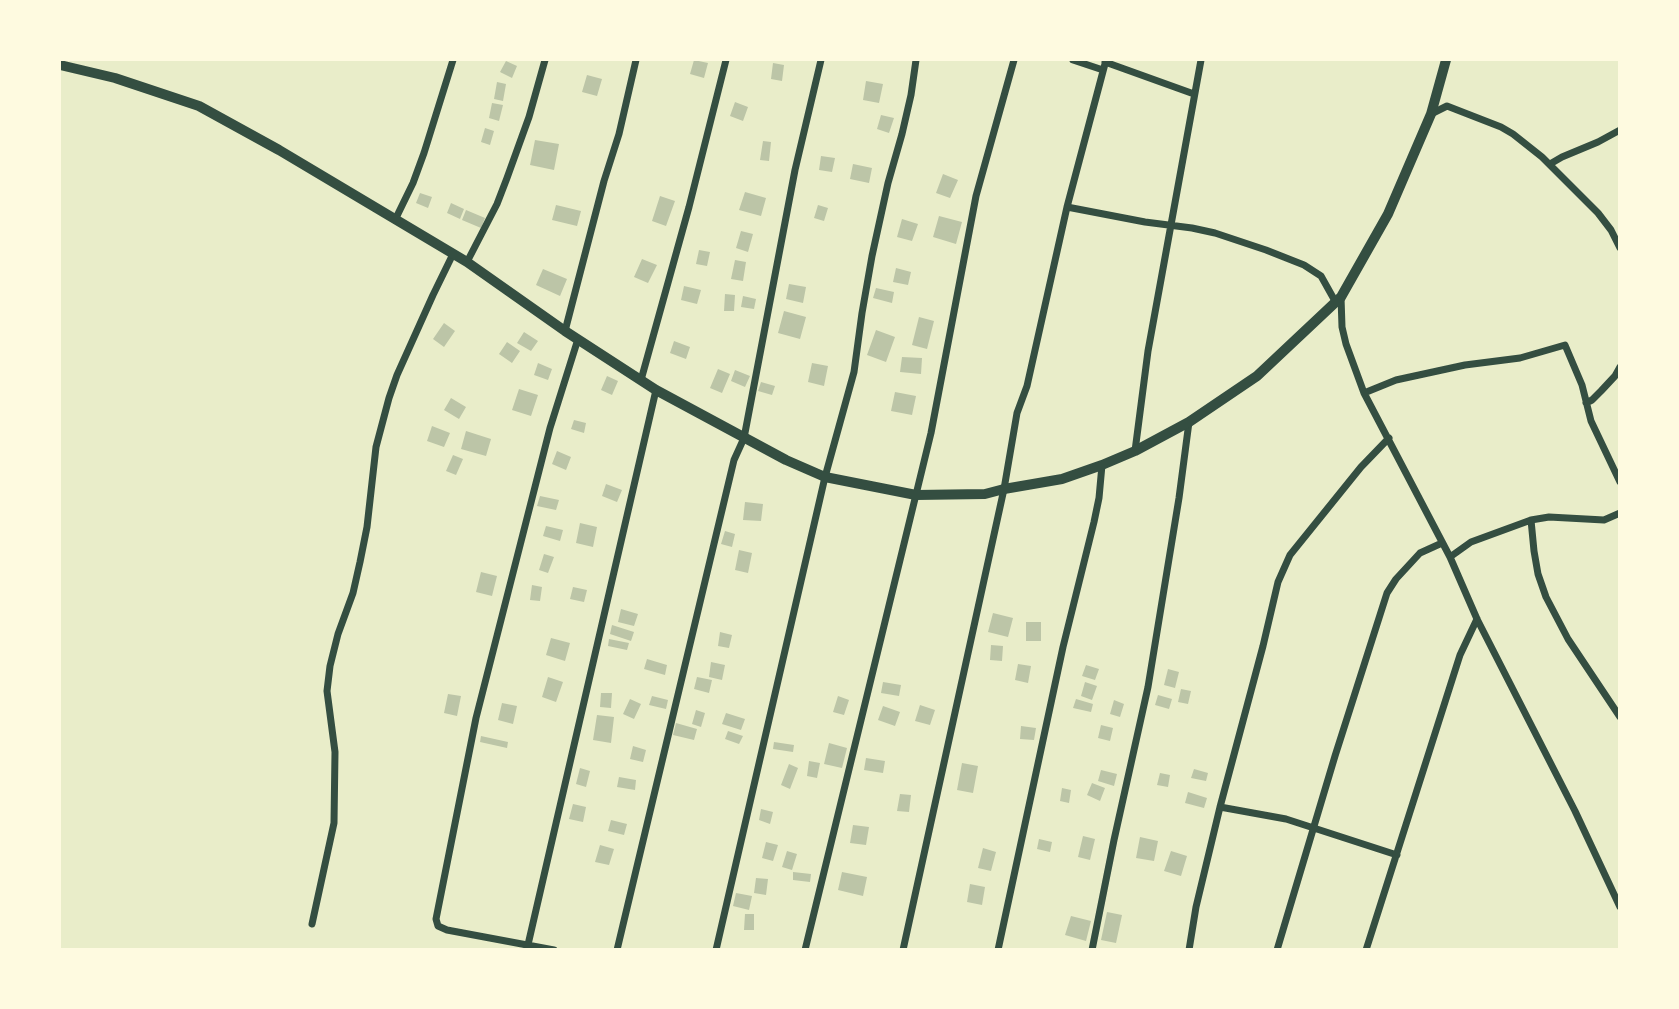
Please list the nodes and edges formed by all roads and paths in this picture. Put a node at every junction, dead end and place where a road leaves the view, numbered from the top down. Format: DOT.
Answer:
graph roads {
  1 [pos="453,60"];
  2 [pos="545,60"];
  3 [pos="636,60"];
  4 [pos="726,60"];
  5 [pos="821,60"];
  6 [pos="916,60"];
  7 [pos="1013,60"];
  8 [pos="1073,60"];
  9 [pos="1202,60"];
  10 [pos="1446,60"];
  11 [pos="1105,64"];
  12 [pos="60,65"];
  13 [pos="1195,94"];
  14 [pos="1431,114"];
  15 [pos="1619,130"];
  16 [pos="1550,164"];
  17 [pos="1067,206"];
  18 [pos="395,220"];
  19 [pos="1171,226"];
  20 [pos="1619,248"];
  21 [pos="453,254"];
  22 [pos="467,262"];
  23 [pos="1338,299"];
  24 [pos="565,331"];
  25 [pos="578,339"];
  26 [pos="1619,367"];
  27 [pos="640,380"];
  28 [pos="656,390"];
  29 [pos="1364,393"];
  30 [pos="1586,403"];
  31 [pos="1189,422"];
  32 [pos="744,438"];
  33 [pos="1389,438"];
  34 [pos="1135,451"];
  35 [pos="1102,465"];
  36 [pos="825,477"];
  37 [pos="1619,482"];
  38 [pos="1004,489"];
  39 [pos="916,495"];
  40 [pos="1619,513"];
  41 [pos="1531,520"];
  42 [pos="1442,543"];
  43 [pos="1450,557"];
  44 [pos="1477,619"];
  45 [pos="1619,717"];
  46 [pos="1220,807"];
  47 [pos="1314,828"];
  48 [pos="1397,855"];
  49 [pos="1619,907"];
  50 [pos="312,924"];
  51 [pos="528,947"];
  52 [pos="554,950"];
  53 [pos="617,950"];
  54 [pos="716,950"];
  55 [pos="805,950"];
  56 [pos="903,950"];
  57 [pos="998,950"];
  58 [pos="1092,950"];
  59 [pos="1189,950"];
  60 [pos="1277,950"];
  61 [pos="1366,950"];
  1 -- 18 [label="street"];
  2 -- 22 [label="street"];
  3 -- 24 [label="street"];
  4 -- 27 [label="street"];
  5 -- 32 [label="street"];
  6 -- 36 [label="street"];
  7 -- 39 [label="street"];
  8 -- 11 [label="street"];
  9 -- 13 [label="street"];
  10 -- 14 [label="highway"];
  11 -- 13 [label="street"];
  11 -- 17 [label="street"];
  12 -- 18 [label="highway"];
  13 -- 19 [label="street"];
  14 -- 16 [label="street"];
  14 -- 23 [label="highway"];
  15 -- 16 [label="street"];
  16 -- 20 [label="street"];
  17 -- 19 [label="street"];
  17 -- 38 [label="street"];
  18 -- 21 [label="highway"];
  19 -- 23 [label="street"];
  19 -- 34 [label="street"];
  21 -- 22 [label="highway"];
  21 -- 50 [label="street"];
  22 -- 24 [label="highway"];
  23 -- 29 [label="street"];
  23 -- 31 [label="highway"];
  24 -- 25 [label="highway"];
  25 -- 27 [label="highway"];
  25 -- 51 [label="street"];
  26 -- 30 [label="street"];
  27 -- 28 [label="highway"];
  28 -- 32 [label="highway"];
  28 -- 51 [label="street"];
  29 -- 30 [label="street"];
  29 -- 33 [label="street"];
  30 -- 37 [label="street"];
  31 -- 34 [label="highway"];
  31 -- 58 [label="street"];
  32 -- 36 [label="highway"];
  32 -- 53 [label="street"];
  33 -- 42 [label="street"];
  33 -- 46 [label="street"];
  34 -- 35 [label="highway"];
  35 -- 38 [label="highway"];
  35 -- 57 [label="street"];
  36 -- 39 [label="highway"];
  36 -- 54 [label="street"];
  38 -- 39 [label="highway"];
  38 -- 56 [label="street"];
  39 -- 55 [label="street"];
  40 -- 41 [label="street"];
  41 -- 43 [label="street"];
  41 -- 45 [label="street"];
  42 -- 43 [label="street"];
  42 -- 47 [label="street"];
  43 -- 44 [label="street"];
  44 -- 48 [label="street"];
  44 -- 49 [label="street"];
  46 -- 47 [label="street"];
  46 -- 59 [label="street"];
  47 -- 48 [label="street"];
  47 -- 60 [label="street"];
  48 -- 61 [label="street"];
  51 -- 52 [label="street"];
}
